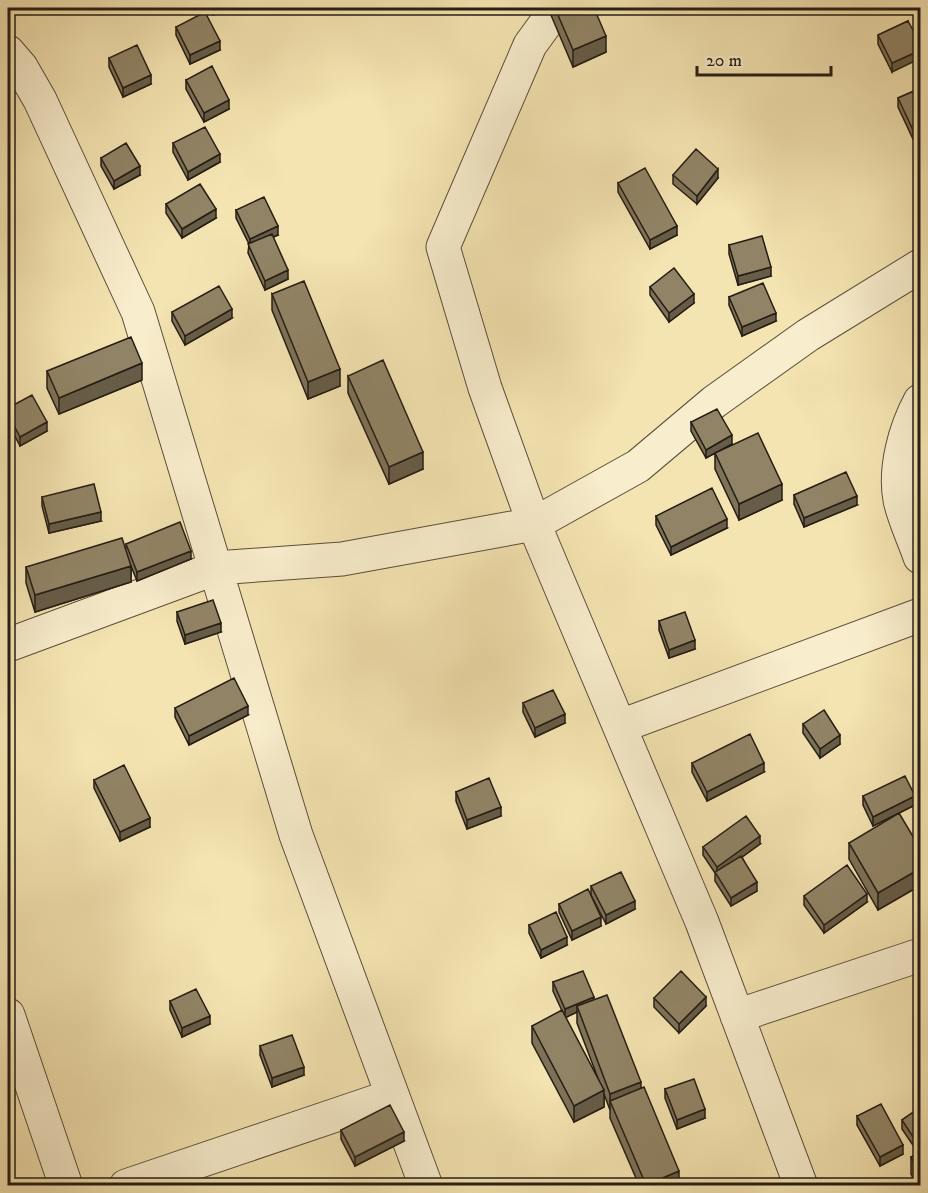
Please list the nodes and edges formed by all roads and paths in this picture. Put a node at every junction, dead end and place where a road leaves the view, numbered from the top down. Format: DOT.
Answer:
graph roads {
  1 [pos="557,8"];
  2 [pos="8,52"];
  3 [pos="921,266"];
  4 [pos="921,401"];
  5 [pos="534,524"];
  6 [pos="921,557"];
  7 [pos="216,568"];
  8 [pos="921,615"];
  9 [pos="8,645"];
  10 [pos="621,726"];
  11 [pos="921,955"];
  12 [pos="8,1015"];
  13 [pos="737,1016"];
  14 [pos="392,1096"];
  15 [pos="66,1185"];
  16 [pos="126,1185"];
  17 [pos="426,1185"];
  18 [pos="801,1185"];
  1 -- 5 [label="street"];
  2 -- 7 [label="street"];
  3 -- 5 [label="street"];
  4 -- 6 [label="street"];
  5 -- 7 [label="street"];
  5 -- 10 [label="street"];
  7 -- 9 [label="street"];
  7 -- 14 [label="street"];
  8 -- 10 [label="street"];
  10 -- 13 [label="street"];
  11 -- 13 [label="street"];
  12 -- 15 [label="street"];
  13 -- 18 [label="street"];
  14 -- 16 [label="street"];
  14 -- 17 [label="street"];
}
